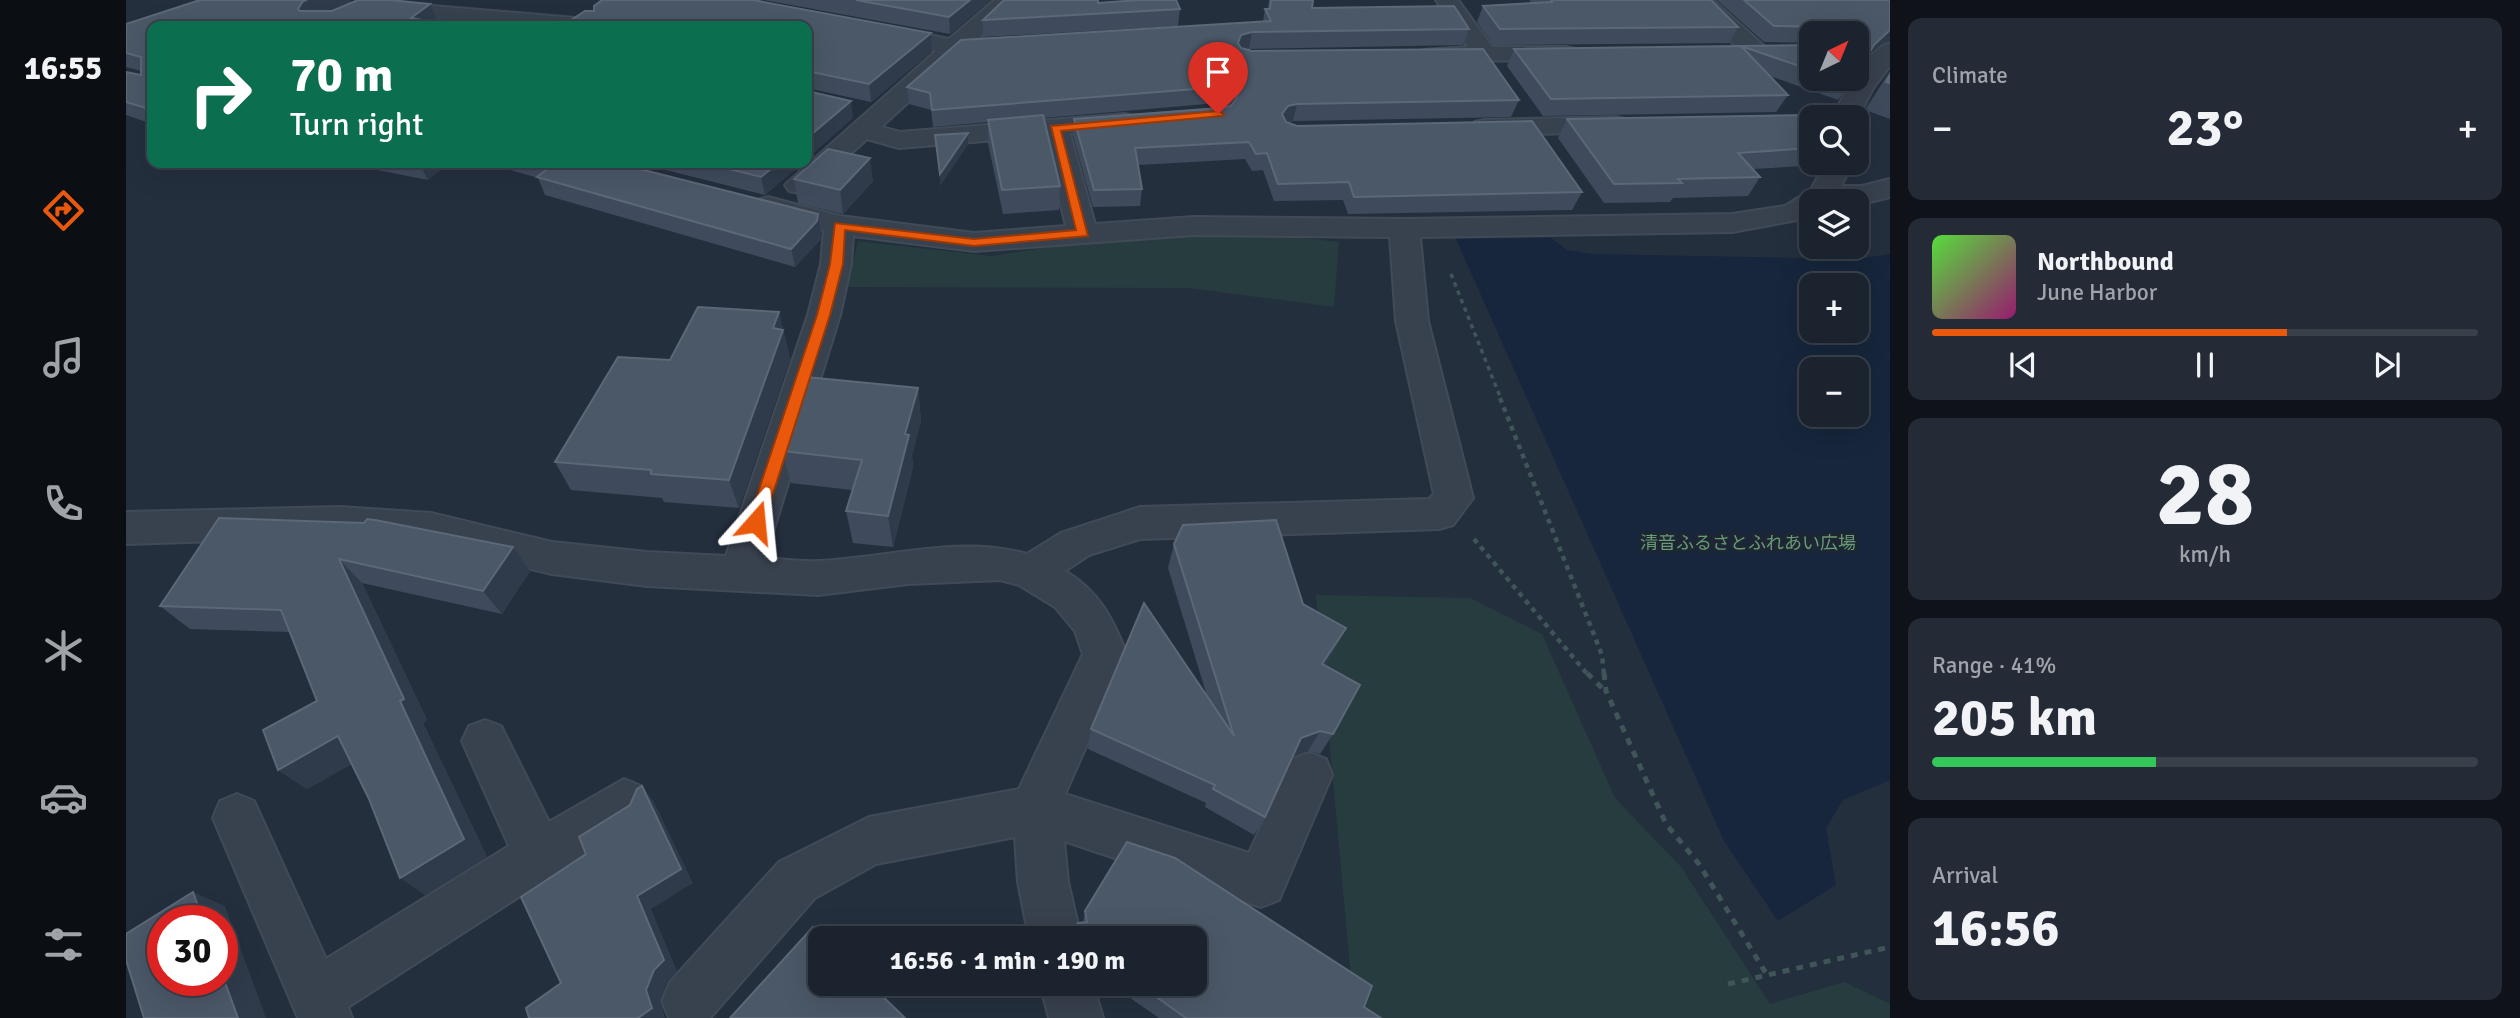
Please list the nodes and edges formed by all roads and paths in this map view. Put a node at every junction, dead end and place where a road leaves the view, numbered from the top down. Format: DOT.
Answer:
graph roads {
  1 [pos="1008,0"];
  2 [pos="1447,0"];
  3 [pos="1700,0"];
  4 [pos="599,5"];
  5 [pos="334,21"];
  6 [pos="532,21"];
  7 [pos="587,21"];
  8 [pos="858,27"];
  9 [pos="1026,45"];
  10 [pos="953,47"];
  11 [pos="1715,52"];
  12 [pos="1756,52"];
  13 [pos="1784,52"];
  14 [pos="1593,53"];
  15 [pos="1869,53"];
  16 [pos="1887,53"];
  17 [pos="1416,55"];
  18 [pos="1492,65"];
  19 [pos="1852,105"];
  20 [pos="844,106"];
  21 [pos="1150,120"];
  22 [pos="872,122"];
  23 [pos="1645,125"];
  24 [pos="1055,128"];
  25 [pos="1454,128"];
  26 [pos="812,166"];
  27 [pos="809,168"];
  28 [pos="1890,188"];
  29 [pos="1869,193"];
  30 [pos="1799,209"];
  31 [pos="839,225"];
  32 [pos="1418,228"];
  33 [pos="1083,233"];
  34 [pos="126,528"];
  35 [pos="1470,535"];
  36 [pos="1031,572"];
  37 [pos="740,574"];
  38 [pos="1606,691"];
  39 [pos="485,741"];
  40 [pos="1309,775"];
  41 [pos="624,802"];
  42 [pos="1038,809"];
  43 [pos="237,818"];
  44 [pos="539,855"];
  45 [pos="1052,926"];
  46 [pos="1890,947"];
  47 [pos="1767,975"];
  48 [pos="1728,984"];
  49 [pos="1070,996"];
  50 [pos="690,1001"];
  51 [pos="321,1007"];
  52 [pos="1076,1018"];
  1 -- 10 [label="street"];
  2 -- 18 [label="street"];
  3 -- 12 [label="street"];
  4 -- 7 [label="street"];
  5 -- 6 [label="street"];
  8 -- 10 [label="street"];
  9 -- 10 [label="street"];
  10 -- 22 [label="street"];
  11 -- 12 [label="street"];
  12 -- 13 [label="street"];
  14 -- 18 [label="street"];
  15 -- 16 [label="street"];
  16 -- 19 [label="street"];
  17 -- 18 [label="street"];
  20 -- 22 [label="street"];
  21 -- 24 [label="street"];
  22 -- 24 [label="street"];
  22 -- 26 [label="street"];
  23 -- 25 [label="street"];
  24 -- 33 [label="street"];
  27 -- 31 [label="street"];
  28 -- 29 [label="street"];
  30 -- 32 [label="street"];
  31 -- 33 [label="street"];
  31 -- 37 [label="street"];
  32 -- 33 [label="street"];
  32 -- 36 [label="street"];
  32 -- 38 [label="path"];
  34 -- 37 [label="street"];
  35 -- 38 [label="path"];
  36 -- 37 [label="street"];
  36 -- 42 [label="street"];
  38 -- 47 [label="path"];
  39 -- 44 [label="street"];
  40 -- 42 [label="street"];
  41 -- 44 [label="street"];
  42 -- 45 [label="street"];
  42 -- 50 [label="street"];
  43 -- 51 [label="street"];
  44 -- 51 [label="street"];
  46 -- 47 [label="path"];
  47 -- 48 [label="path"];
  49 -- 52 [label="street"];
}
